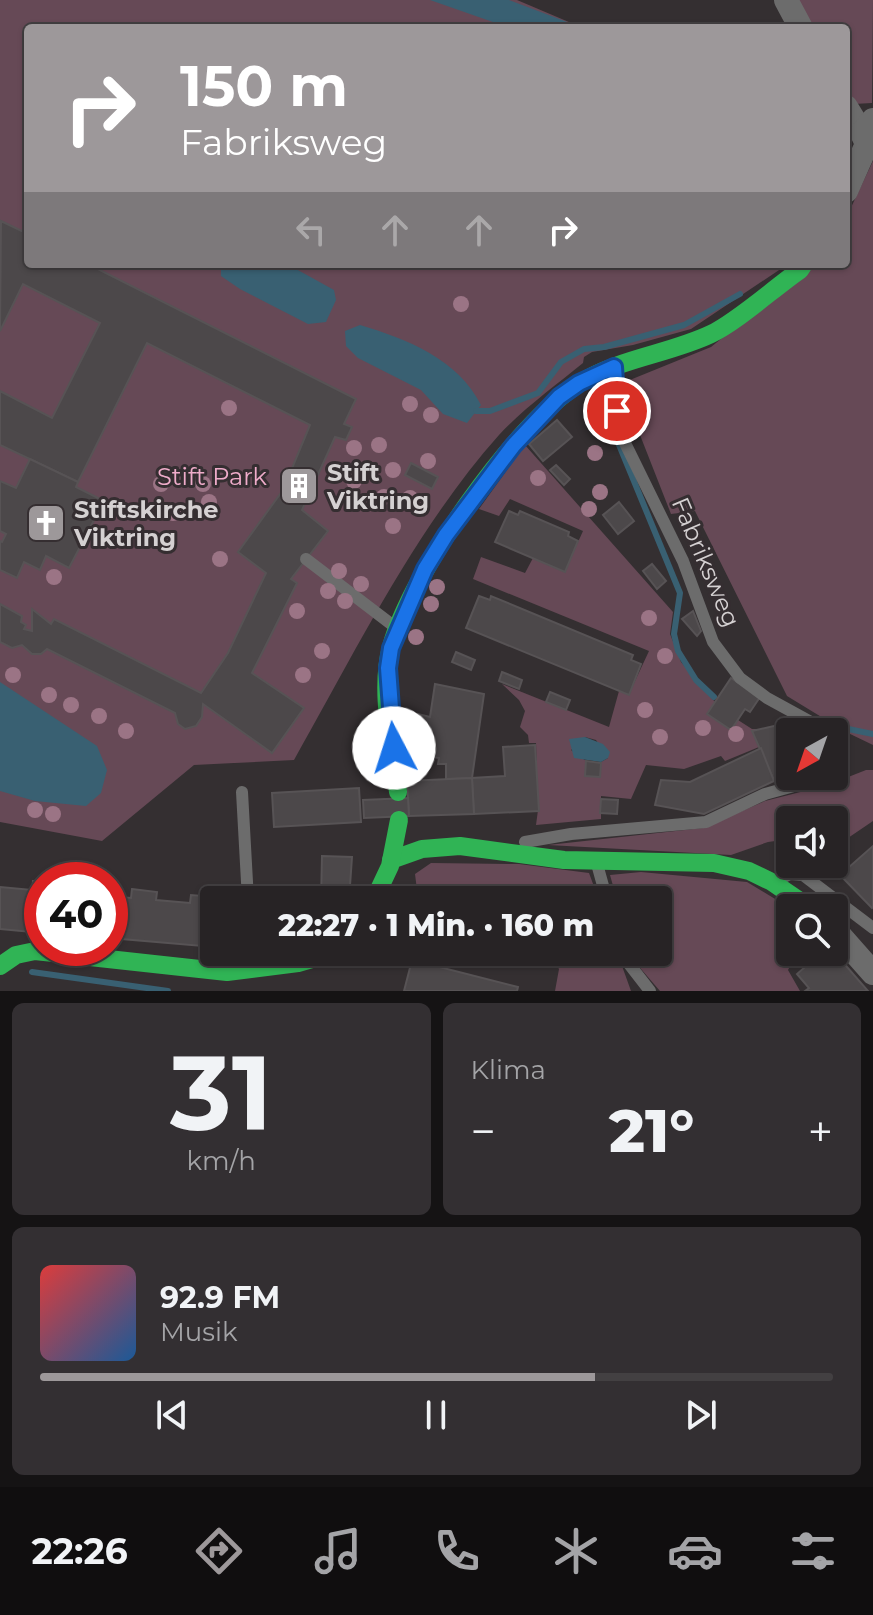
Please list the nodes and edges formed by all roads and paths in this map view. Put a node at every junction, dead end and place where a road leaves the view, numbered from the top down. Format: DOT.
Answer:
graph roads {
  1 [pos="786,0"];
  2 [pos="799,24"];
  3 [pos="850,112"];
  4 [pos="867,133"];
  5 [pos="850,180"];
  6 [pos="801,268"];
  7 [pos="614,375"];
  8 [pos="306,559"];
  9 [pos="398,629"];
  10 [pos="800,718"];
  11 [pos="778,790"];
  12 [pos="242,792"];
  13 [pos="398,792"];
  14 [pos="399,820"];
  15 [pos="487,849"];
  16 [pos="393,856"];
  17 [pos="596,861"];
  18 [pos="772,882"];
  19 [pos="247,886"];
  20 [pos="380,886"];
  21 [pos="603,886"];
  22 [pos="790,894"];
  23 [pos="873,928"];
  24 [pos="848,945"];
  25 [pos="4,962"];
  26 [pos="240,966"];
  27 [pos="631,966"];
  28 [pos="873,973"];
  29 [pos="650,991"];
  1 -- 2 [label="street"];
  3 -- 4 [label="street"];
  4 -- 5 [label="street"];
  6 -- 7 [label="street"];
  7 -- 9 [label="street"];
  7 -- 10 [label="lane, Fabriksweg"];
  8 -- 9 [label="lane"];
  9 -- 13 [label="street"];
  11 -- 15 [label="lane"];
  12 -- 19 [label="lane"];
  14 -- 16 [label="street"];
  15 -- 16 [label="street"];
  15 -- 17 [label="street"];
  16 -- 20 [label="street"];
  17 -- 18 [label="street"];
  17 -- 21 [label="lane"];
  18 -- 22 [label="street"];
  18 -- 23 [label="lane"];
  24 -- 28 [label="street"];
  25 -- 26 [label="street"];
  27 -- 29 [label="lane"];
}
